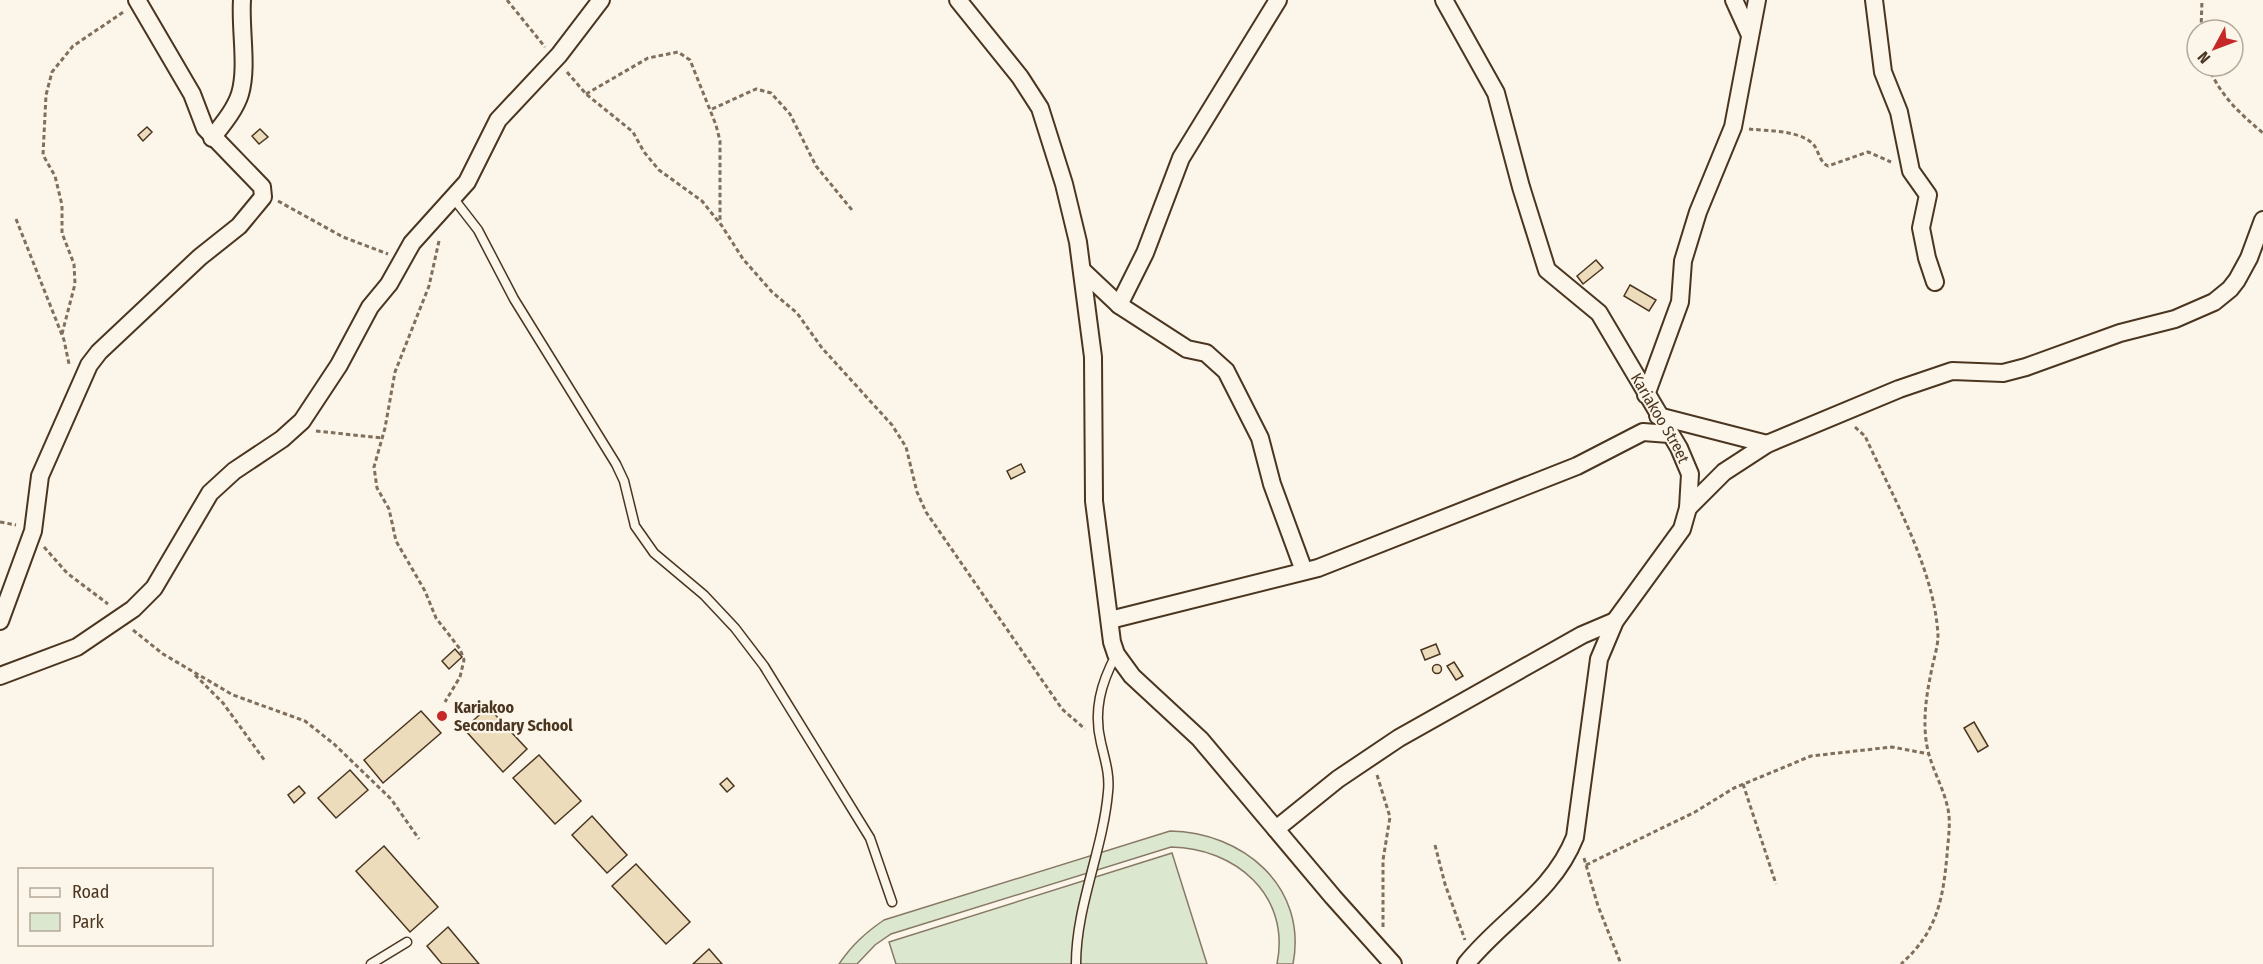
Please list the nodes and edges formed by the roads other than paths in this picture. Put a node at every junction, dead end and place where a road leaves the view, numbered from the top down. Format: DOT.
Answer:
graph roads {
  1 [pos="242,0"];
  2 [pos="601,0"];
  3 [pos="958,0"];
  4 [pos="1278,0"];
  5 [pos="1444,0"];
  6 [pos="1734,0"];
  7 [pos="1757,0"];
  8 [pos="1874,0"];
  9 [pos="138,1"];
  10 [pos="1749,33"];
  11 [pos="212,138"];
  12 [pos="449,205"];
  13 [pos="2263,220"];
  14 [pos="1083,271"];
  15 [pos="1935,282"];
  16 [pos="1119,305"];
  17 [pos="1646,394"];
  18 [pos="1658,416"];
  19 [pos="1669,434"];
  20 [pos="1767,444"];
  21 [pos="1688,508"];
  22 [pos="1304,571"];
  23 [pos="1110,620"];
  24 [pos="0,621"];
  25 [pos="1615,621"];
  26 [pos="1116,654"];
  27 [pos="0,676"];
  28 [pos="1276,830"];
  29 [pos="891,902"];
  30 [pos="407,942"];
  31 [pos="1468,959"];
  32 [pos="371,964"];
  33 [pos="1076,964"];
  34 [pos="1393,964"];
  1 -- 11 [label="street"];
  2 -- 12 [label="street"];
  3 -- 14 [label="street"];
  4 -- 16 [label="street"];
  5 -- 17 [label="street, Kariakoo Street"];
  6 -- 10 [label="street"];
  7 -- 10 [label="street"];
  8 -- 15 [label="street"];
  9 -- 11 [label="street"];
  10 -- 17 [label="street"];
  11 -- 24 [label="street"];
  12 -- 27 [label="street"];
  12 -- 29 [label="lane"];
  13 -- 20 [label="street"];
  14 -- 16 [label="street"];
  14 -- 23 [label="street"];
  16 -- 22 [label="street"];
  17 -- 18 [label="street, Kariakoo Street"];
  18 -- 19 [label="street, Kariakoo Street"];
  18 -- 20 [label="street"];
  19 -- 21 [label="street, Kariakoo Street"];
  19 -- 22 [label="street"];
  20 -- 21 [label="street"];
  21 -- 25 [label="street, Kariakoo Street"];
  22 -- 23 [label="street"];
  23 -- 26 [label="street"];
  25 -- 28 [label="street"];
  25 -- 31 [label="street, Kariakoo Street"];
  26 -- 28 [label="street"];
  26 -- 33 [label="lane"];
  28 -- 34 [label="street"];
  30 -- 32 [label="lane"];
}
